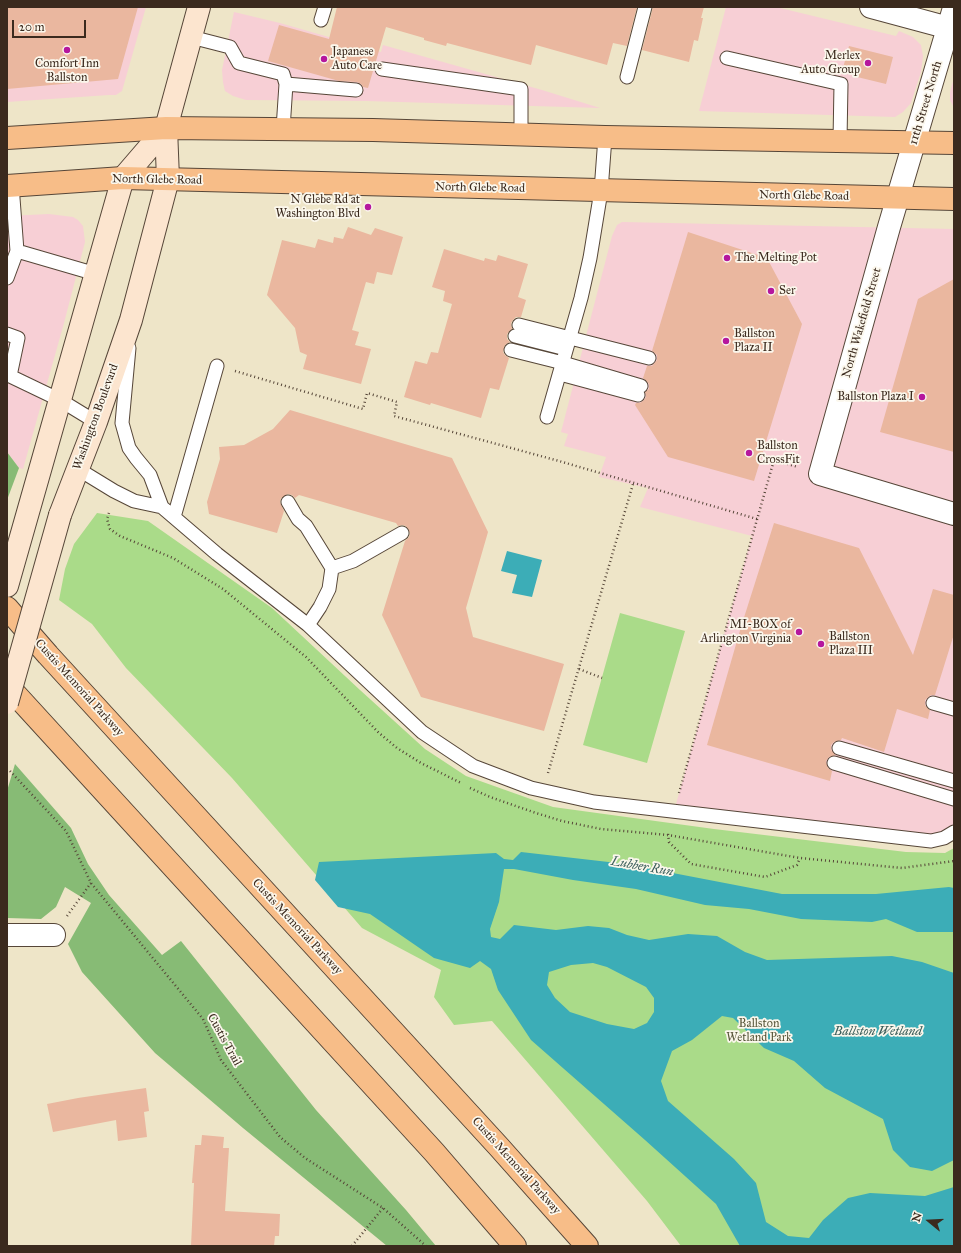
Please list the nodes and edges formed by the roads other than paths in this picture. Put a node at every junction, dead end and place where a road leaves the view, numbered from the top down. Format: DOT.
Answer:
graph roads {
  1 [pos="199,7"];
  2 [pos="325,7"];
  3 [pos="645,7"];
  4 [pos="871,7"];
  5 [pos="321,20"];
  6 [pos="952,22"];
  7 [pos="191,37"];
  8 [pos="727,58"];
  9 [pos="382,69"];
  10 [pos="627,78"];
  11 [pos="286,84"];
  12 [pos="356,90"];
  13 [pos="166,128"];
  14 [pos="283,129"];
  15 [pos="521,134"];
  16 [pos="605,137"];
  17 [pos="7,138"];
  18 [pos="840,141"];
  19 [pos="915,143"];
  20 [pos="954,143"];
  21 [pos="123,178"];
  22 [pos="168,180"];
  23 [pos="10,186"];
  24 [pos="601,191"];
  25 [pos="897,198"];
  26 [pos="954,199"];
  27 [pos="16,251"];
  28 [pos="96,274"];
  29 [pos="7,278"];
  30 [pos="131,320"];
  31 [pos="517,330"];
  32 [pos="7,334"];
  33 [pos="568,344"];
  34 [pos="511,350"];
  35 [pos="650,358"];
  36 [pos="217,366"];
  37 [pos="561,369"];
  38 [pos="639,390"];
  39 [pos="60,400"];
  40 [pos="547,417"];
  41 [pos="96,422"];
  42 [pos="78,468"];
  43 [pos="292,500"];
  44 [pos="162,507"];
  45 [pos="954,514"];
  46 [pos="174,517"];
  47 [pos="402,533"];
  48 [pos="332,568"];
  49 [pos="7,586"];
  50 [pos="7,608"];
  51 [pos="308,625"];
  52 [pos="7,685"];
  53 [pos="7,703"];
  54 [pos="933,703"];
  55 [pos="954,709"];
  56 [pos="839,748"];
  57 [pos="834,763"];
  58 [pos="954,781"];
  59 [pos="954,799"];
  60 [pos="954,832"];
  61 [pos="7,935"];
  62 [pos="54,935"];
  63 [pos="514,1246"];
  64 [pos="587,1246"];
  1 -- 7 [label="main road, Washington Boulevard"];
  2 -- 5 [label="lane"];
  3 -- 10 [label="lane"];
  4 -- 6 [label="street"];
  6 -- 19 [label="street, 11th Street North"];
  7 -- 11 [label="lane"];
  7 -- 13 [label="main road, Washington Boulevard"];
  8 -- 18 [label="lane"];
  9 -- 15 [label="lane"];
  11 -- 12 [label="lane"];
  11 -- 14 [label="lane"];
  13 -- 14 [label="main road"];
  13 -- 17 [label="main road"];
  13 -- 21 [label="main road, Washington Boulevard"];
  13 -- 22 [label="main road, Washington Boulevard"];
  14 -- 15 [label="main road"];
  15 -- 16 [label="main road"];
  16 -- 18 [label="main road"];
  16 -- 24 [label="lane"];
  18 -- 19 [label="main road"];
  19 -- 20 [label="main road"];
  19 -- 25 [label="street, 11th Street North"];
  21 -- 22 [label="main road, North Glebe Road"];
  21 -- 23 [label="main road, North Glebe Road"];
  21 -- 28 [label="main road, Washington Boulevard"];
  22 -- 24 [label="main road, North Glebe Road"];
  22 -- 30 [label="main road, Washington Boulevard"];
  23 -- 27 [label="lane"];
  24 -- 25 [label="main road, North Glebe Road"];
  24 -- 33 [label="lane"];
  25 -- 26 [label="main road, North Glebe Road"];
  25 -- 45 [label="street, North Wakefield Street"];
  27 -- 28 [label="lane"];
  27 -- 29 [label="lane"];
  28 -- 39 [label="main road, Washington Boulevard"];
  30 -- 41 [label="main road, Washington Boulevard"];
  30 -- 44 [label="lane"];
  31 -- 33 [label="lane"];
  32 -- 39 [label="lane"];
  33 -- 35 [label="lane"];
  33 -- 37 [label="lane"];
  34 -- 37 [label="lane"];
  36 -- 46 [label="lane"];
  37 -- 38 [label="lane"];
  37 -- 40 [label="lane"];
  39 -- 41 [label="lane"];
  39 -- 49 [label="main road, Washington Boulevard"];
  41 -- 42 [label="main road, Washington Boulevard"];
  42 -- 44 [label="lane"];
  42 -- 53 [label="main road, Washington Boulevard, bridge"];
  43 -- 48 [label="lane"];
  44 -- 46 [label="lane"];
  46 -- 51 [label="lane"];
  47 -- 48 [label="lane"];
  48 -- 51 [label="lane"];
  50 -- 64 [label="main road, Custis Memorial Parkway"];
  51 -- 60 [label="lane"];
  52 -- 63 [label="main road"];
  54 -- 55 [label="lane"];
  56 -- 58 [label="lane"];
  57 -- 59 [label="lane"];
  61 -- 62 [label="street"];
}
